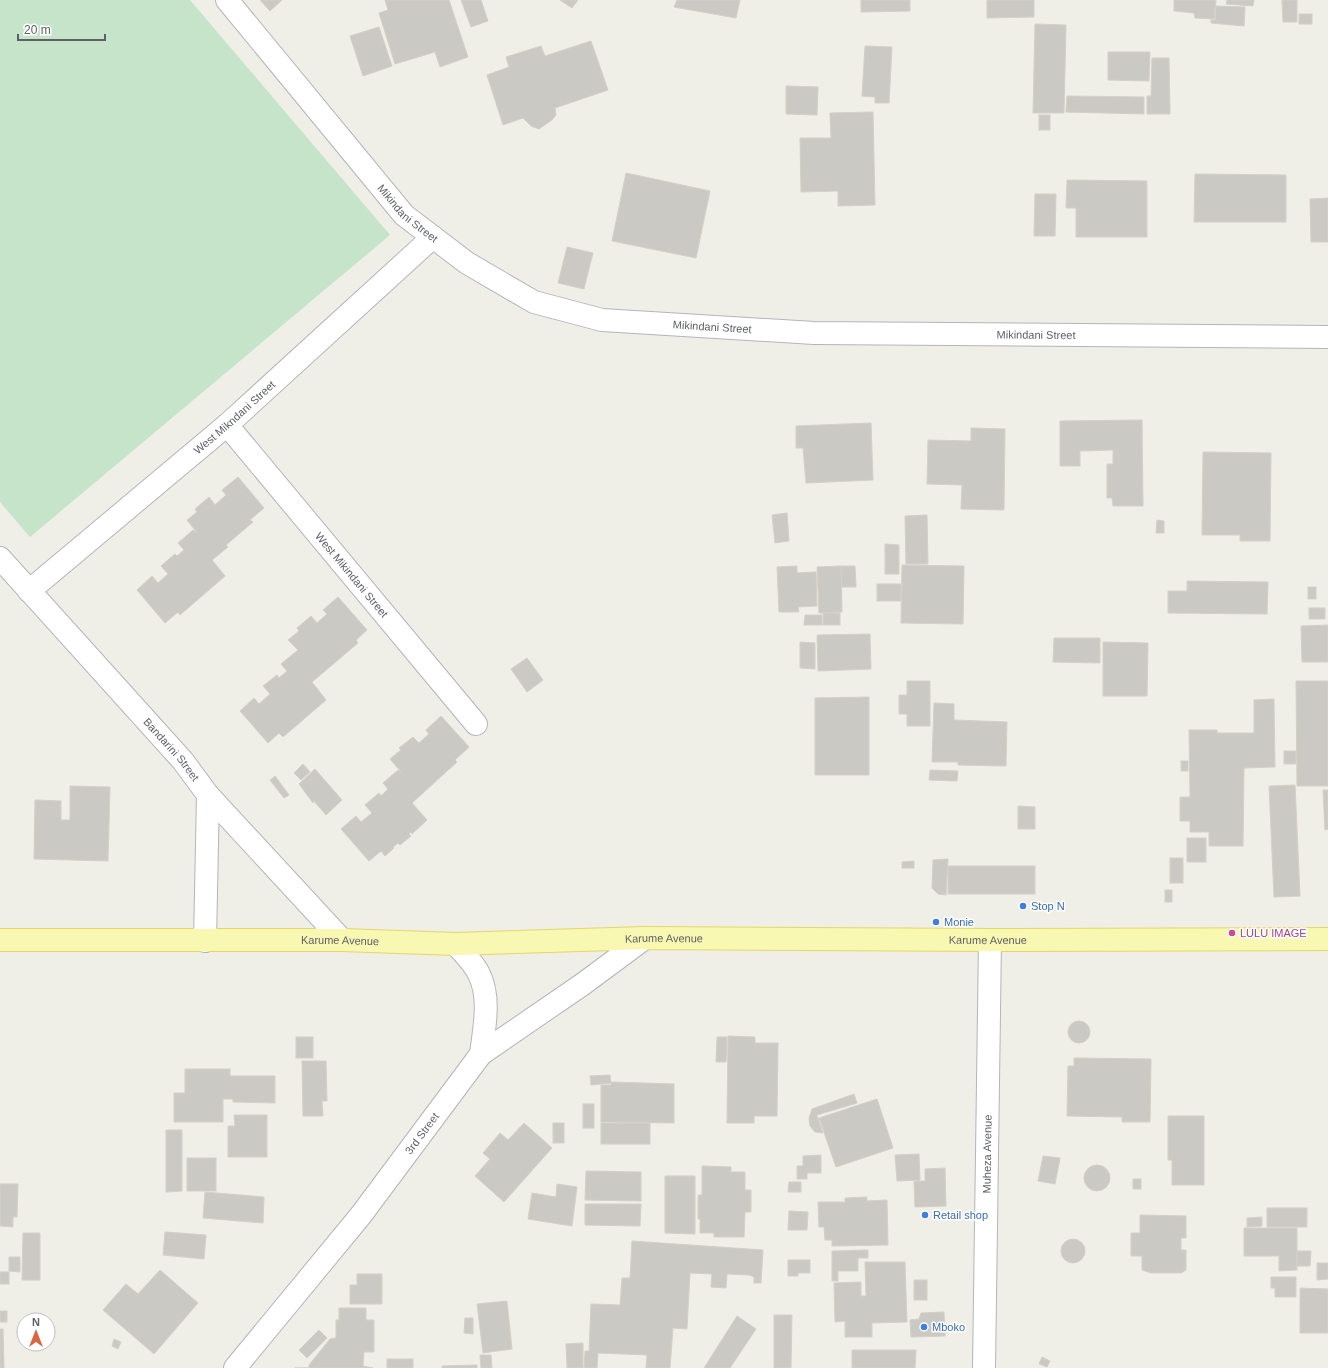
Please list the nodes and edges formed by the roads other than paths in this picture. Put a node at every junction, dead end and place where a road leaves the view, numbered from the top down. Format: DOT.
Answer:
graph roads {
  1 [pos="227,0"];
  2 [pos="433,237"];
  3 [pos="1328,337"];
  4 [pos="227,425"];
  5 [pos="0,558"];
  6 [pos="29,591"];
  7 [pos="476,724"];
  8 [pos="208,795"];
  9 [pos="645,938"];
  10 [pos="1328,938"];
  11 [pos="0,940"];
  12 [pos="342,940"];
  13 [pos="990,940"];
  14 [pos="205,941"];
  15 [pos="456,944"];
  16 [pos="481,1054"];
  17 [pos="235,1368"];
  18 [pos="984,1368"];
  1 -- 2 [label="street, Mikindani Street"];
  2 -- 3 [label="street, Mikindani Street"];
  2 -- 4 [label="street, West Mikndani Street"];
  4 -- 6 [label="street, West Mikndani Street"];
  4 -- 7 [label="street, West Mikindani Street"];
  5 -- 6 [label="street, Bandarini Street"];
  6 -- 8 [label="street, Bandarini Street"];
  8 -- 12 [label="street, Bandarini Street"];
  8 -- 14 [label="street"];
  9 -- 13 [label="main road, Karume Avenue"];
  9 -- 15 [label="main road, Karume Avenue"];
  9 -- 16 [label="street, 3rd Street"];
  10 -- 13 [label="main road, Karume Avenue"];
  11 -- 14 [label="main road, Karume Avenue"];
  12 -- 14 [label="main road, Karume Avenue"];
  12 -- 15 [label="main road, Karume Avenue"];
  13 -- 18 [label="street, Muheza Avenue"];
  15 -- 16 [label="street"];
  16 -- 17 [label="street, 3rd Street"];
}
